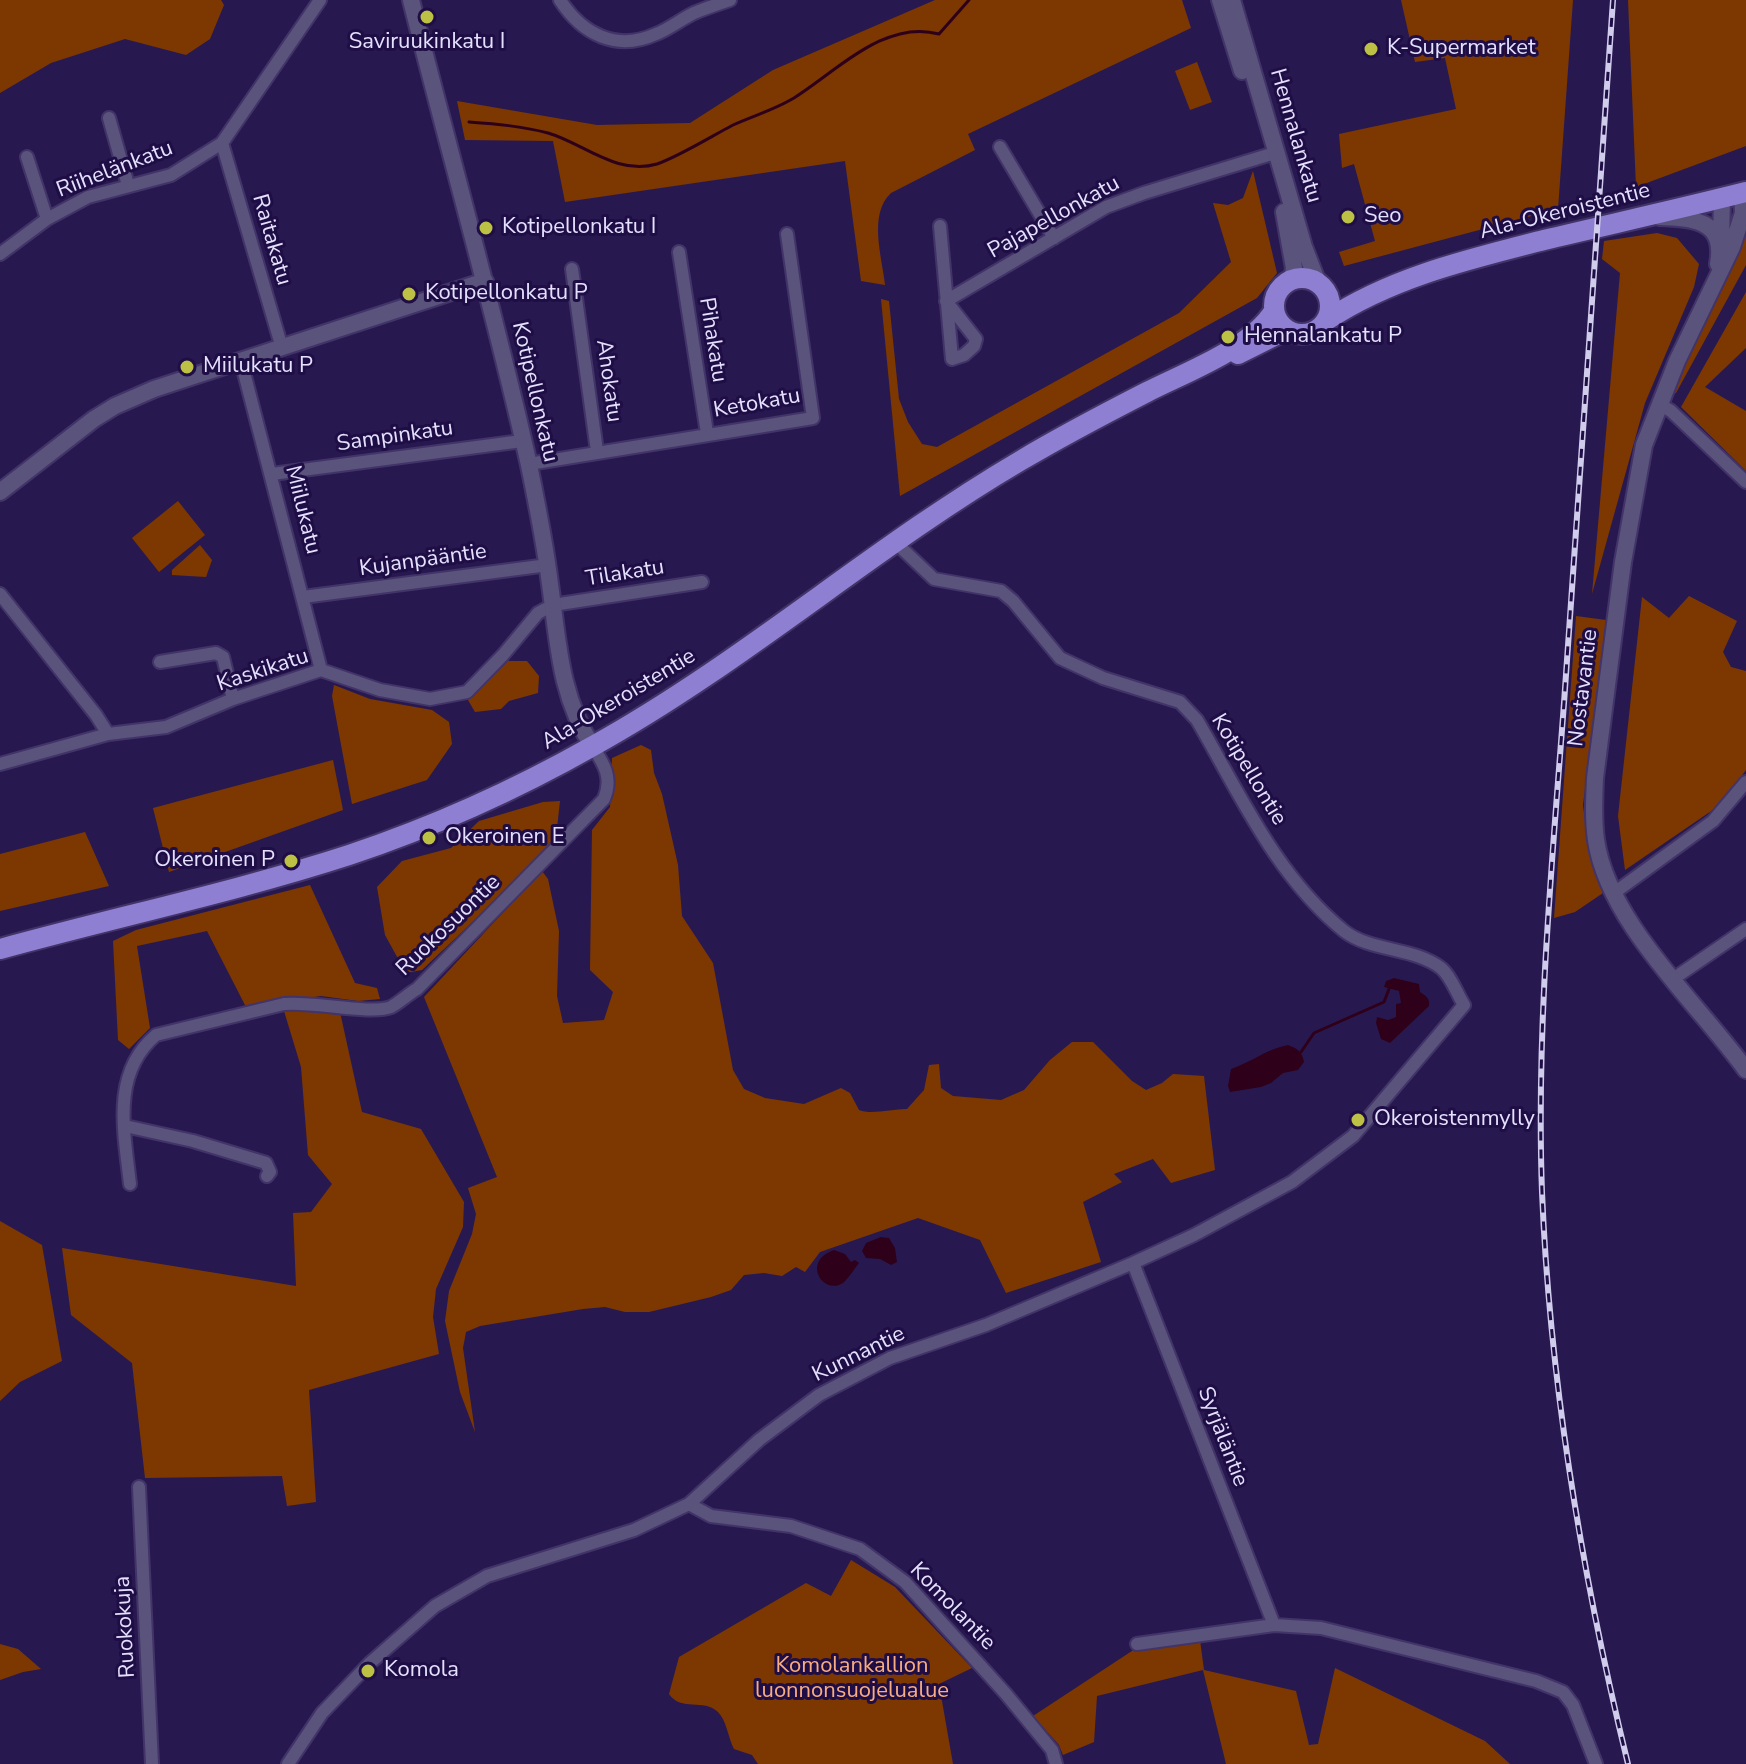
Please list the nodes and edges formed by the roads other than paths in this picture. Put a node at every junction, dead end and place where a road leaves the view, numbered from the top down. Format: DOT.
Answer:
graph roads {
  1 [pos="320,0"];
  2 [pos="411,0"];
  3 [pos="560,0"];
  4 [pos="730,0"];
  5 [pos="1220,0"];
  6 [pos="1232,0"];
  7 [pos="109,118"];
  8 [pos="222,143"];
  9 [pos="1000,147"];
  10 [pos="1273,154"];
  11 [pos="27,157"];
  12 [pos="128,185"];
  13 [pos="1737,194"];
  14 [pos="1640,218"];
  15 [pos="47,219"];
  16 [pos="940,226"];
  17 [pos="787,234"];
  18 [pos="1054,238"];
  19 [pos="1721,247"];
  20 [pos="679,252"];
  21 [pos="0,254"];
  22 [pos="572,269"];
  23 [pos="1292,280"];
  24 [pos="485,281"];
  25 [pos="1714,281"];
  26 [pos="1396,283"];
  27 [pos="1323,289"];
  28 [pos="1274,311"];
  29 [pos="1327,320"];
  30 [pos="1286,330"];
  31 [pos="282,348"];
  32 [pos="241,361"];
  33 [pos="1203,364"];
  34 [pos="1659,404"];
  35 [pos="707,433"];
  36 [pos="522,441"];
  37 [pos="597,451"];
  38 [pos="529,464"];
  39 [pos="272,474"];
  40 [pos="1746,482"];
  41 [pos="0,492"];
  42 [pos="895,542"];
  43 [pos="548,565"];
  44 [pos="702,582"];
  45 [pos="0,594"];
  46 [pos="303,597"];
  47 [pos="553,605"];
  48 [pos="160,662"];
  49 [pos="321,670"];
  50 [pos="233,699"];
  51 [pos="108,734"];
  52 [pos="593,747"];
  53 [pos="0,764"];
  54 [pos="1746,782"];
  55 [pos="1614,893"];
  56 [pos="1746,929"];
  57 [pos="0,949"];
  58 [pos="1673,979"];
  59 [pos="1464,1005"];
  60 [pos="1746,1070"];
  61 [pos="125,1126"];
  62 [pos="267,1176"];
  63 [pos="130,1184"];
  64 [pos="1133,1263"];
  65 [pos="139,1487"];
  66 [pos="689,1504"];
  67 [pos="1274,1625"];
  68 [pos="1137,1644"];
  69 [pos="152,1764"];
  70 [pos="288,1764"];
  71 [pos="1056,1764"];
  72 [pos="1596,1764"];
  1 -- 8 [label="street, Riihelänkatu"];
  2 -- 24 [label="street, Kotipellonkatu"];
  3 -- 4 [label="street"];
  5 -- 10 [label="street, Hennalankatu"];
  6 -- 10 [label="street, Hennalankatu"];
  7 -- 12 [label="street"];
  8 -- 12 [label="street, Riihelänkatu"];
  8 -- 31 [label="street, Raitakatu"];
  9 -- 18 [label="street"];
  10 -- 18 [label="street, Pajapellonkatu"];
  10 -- 23 [label="street, Hennalankatu"];
  10 -- 27 [label="street, Hennalankatu"];
  11 -- 15 [label="street"];
  12 -- 15 [label="street, Riihelänkatu"];
  13 -- 14 [label="main road, Ala-Okeroistentie"];
  13 -- 19 [label="street, Nostavantie"];
  13 -- 25 [label="street, Nostavantie"];
  14 -- 19 [label="street"];
  14 -- 26 [label="main road, Ala-Okeroistentie"];
  15 -- 21 [label="street, Riihelänkatu"];
  16 -- 18 [label="street, Pajapellonkatu"];
  17 -- 35 [label="street, Ketokatu"];
  19 -- 25 [label="street, Nostavantie"];
  20 -- 35 [label="street, Pihakatu"];
  22 -- 37 [label="street, Ahokatu"];
  23 -- 27 [label="main road"];
  23 -- 28 [label="main road"];
  24 -- 31 [label="street"];
  24 -- 36 [label="street, Kotipellonkatu"];
  25 -- 34 [label="street, Nostavantie"];
  26 -- 27 [label="main road, Ala-Okeroistentie"];
  26 -- 29 [label="main road, Ala-Okeroistentie"];
  27 -- 29 [label="main road"];
  28 -- 30 [label="main road"];
  28 -- 33 [label="main road, Ala-Okeroistentie"];
  29 -- 30 [label="main road"];
  30 -- 33 [label="main road, Ala-Okeroistentie"];
  31 -- 32 [label="street"];
  32 -- 39 [label="street, Miilukatu"];
  32 -- 41 [label="street"];
  33 -- 42 [label="main road, Ala-Okeroistentie"];
  34 -- 40 [label="street"];
  34 -- 55 [label="street, Nostavantie"];
  35 -- 37 [label="street, Ketokatu"];
  36 -- 38 [label="street, Kotipellonkatu"];
  36 -- 39 [label="street, Sampinkatu"];
  37 -- 38 [label="street, Ketokatu"];
  38 -- 43 [label="street, Kotipellonkatu"];
  39 -- 46 [label="street, Miilukatu"];
  42 -- 52 [label="main road, Ala-Okeroistentie"];
  42 -- 59 [label="street, Kotipellontie"];
  43 -- 46 [label="street, Kujanpääntie"];
  43 -- 47 [label="street, Kotipellonkatu"];
  44 -- 47 [label="street, Tilakatu"];
  45 -- 51 [label="street"];
  46 -- 49 [label="street, Miilukatu"];
  47 -- 49 [label="street, Kaskikatu"];
  47 -- 52 [label="street, Kotipellonkatu"];
  48 -- 50 [label="street"];
  49 -- 50 [label="street, Kaskikatu"];
  50 -- 51 [label="street, Kaskikatu"];
  51 -- 53 [label="street, Kaskikatu"];
  52 -- 57 [label="main road, Ala-Okeroistentie"];
  52 -- 61 [label="street, Ruokosuontie"];
  54 -- 55 [label="street"];
  55 -- 58 [label="street, Nostavantie"];
  56 -- 58 [label="street"];
  58 -- 60 [label="street, Nostavantie"];
  59 -- 64 [label="street, Kunnantie"];
  61 -- 62 [label="street"];
  61 -- 63 [label="street, Ruokosuontie"];
  64 -- 66 [label="street, Kunnantie"];
  64 -- 67 [label="street, Syrjäläntie"];
  65 -- 69 [label="street, Ruokokuja"];
  66 -- 70 [label="street, Kunnantie"];
  66 -- 71 [label="street, Komolantie"];
  67 -- 68 [label="street"];
  67 -- 72 [label="street"];
}
